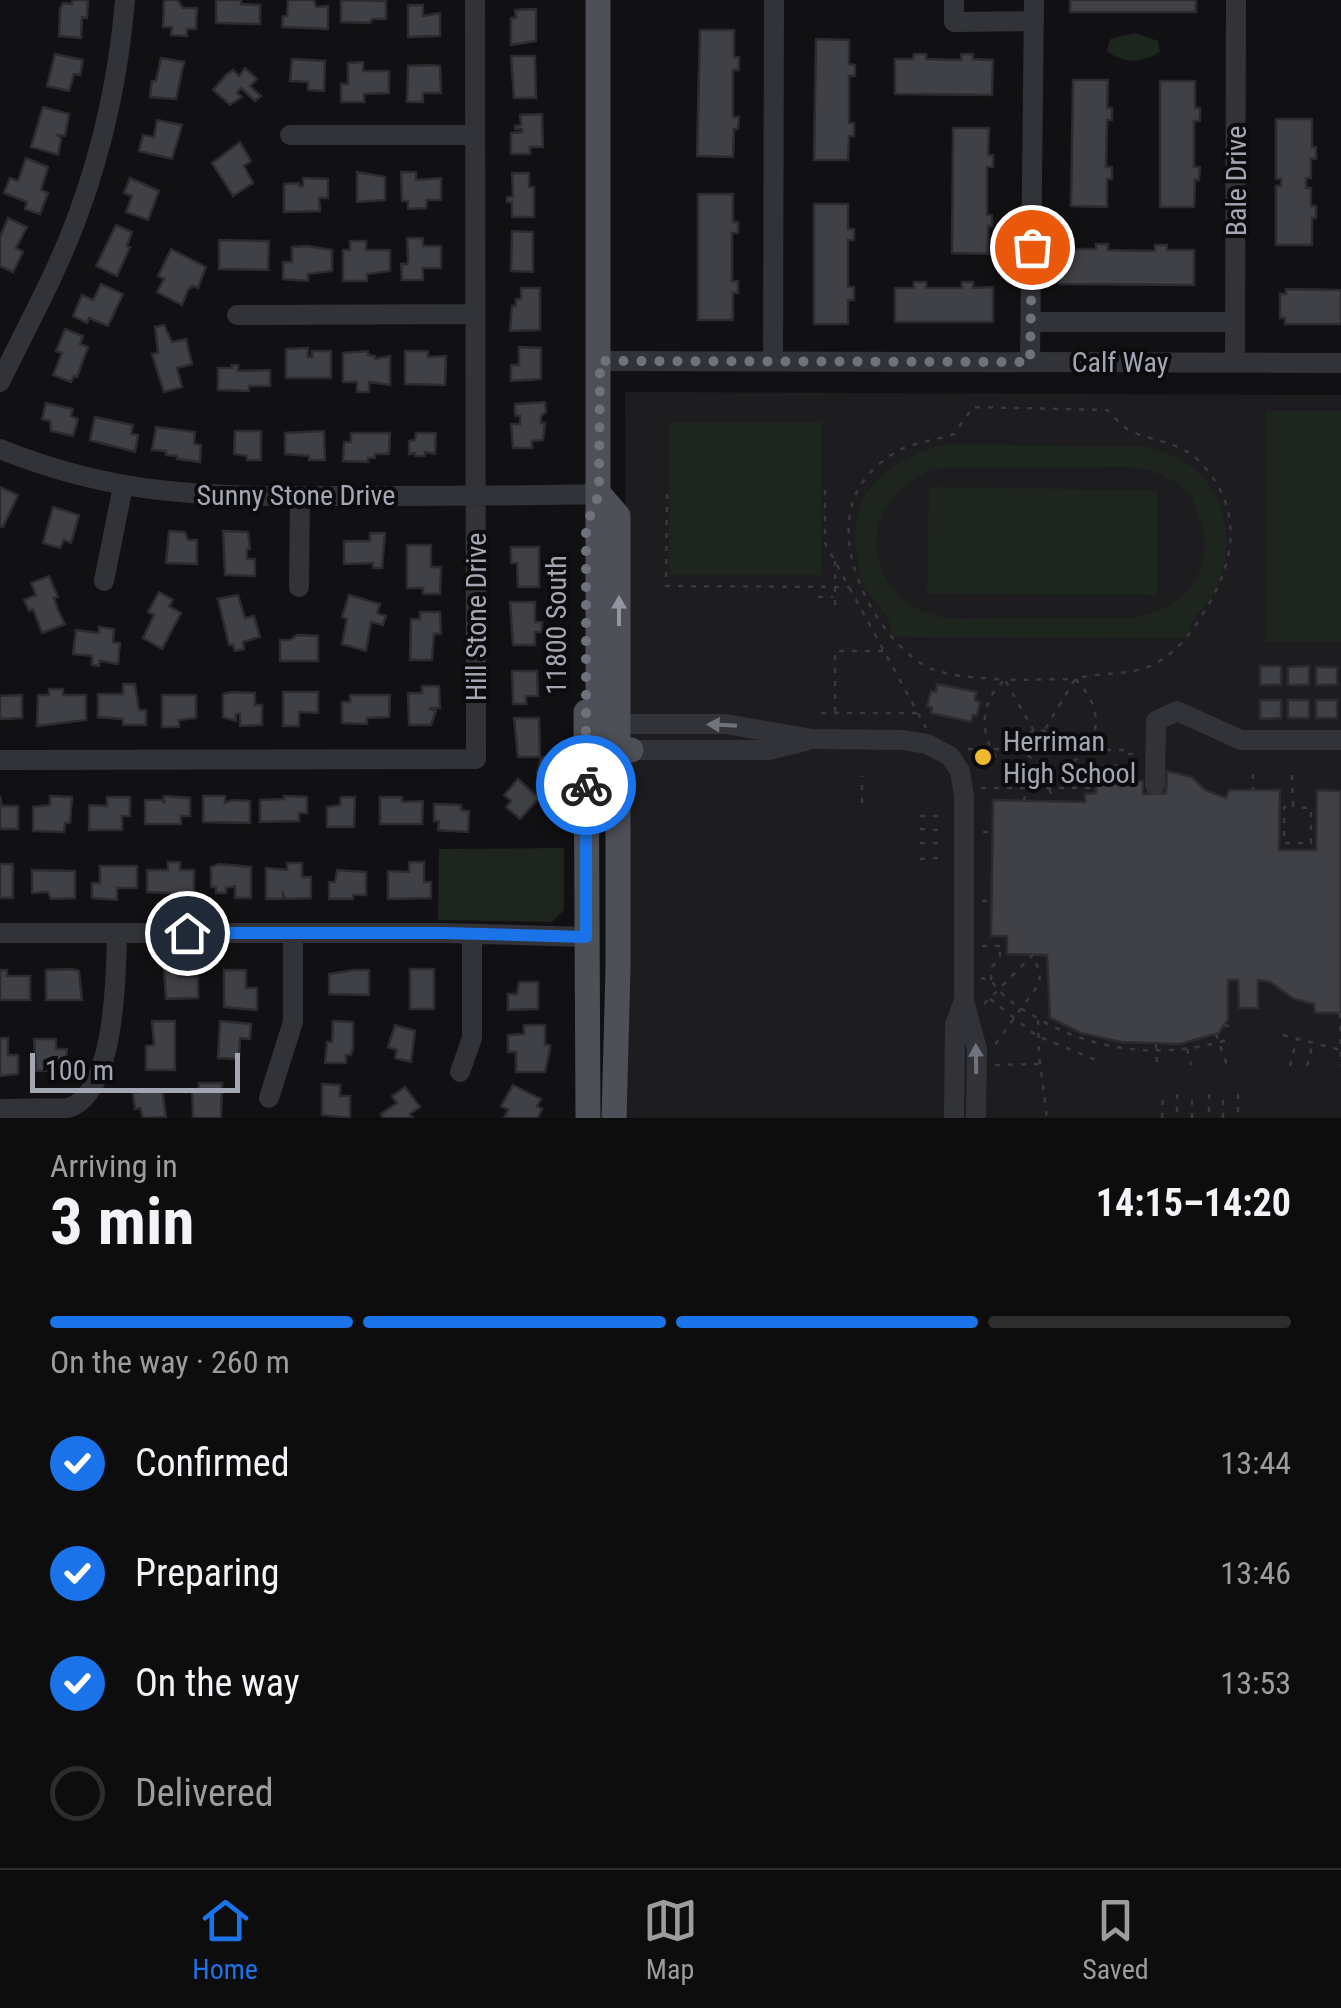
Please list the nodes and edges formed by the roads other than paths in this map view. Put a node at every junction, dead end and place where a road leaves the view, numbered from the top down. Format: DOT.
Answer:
graph roads {
  1 [pos="125,0"];
  2 [pos="475,0"];
  3 [pos="598,0"];
  4 [pos="774,0"];
  5 [pos="954,0"];
  6 [pos="1236,0"];
  7 [pos="1034,11"];
  8 [pos="290,135"];
  9 [pos="475,135"];
  10 [pos="475,314"];
  11 [pos="236,315"];
  12 [pos="1031,322"];
  13 [pos="1235,322"];
  14 [pos="600,361"];
  15 [pos="773,361"];
  16 [pos="1030,362"];
  17 [pos="1235,362"];
  18 [pos="1341,362"];
  19 [pos="0,382"];
  20 [pos="0,449"];
  21 [pos="122,486"];
  22 [pos="599,494"];
  23 [pos="300,496"];
  24 [pos="476,496"];
  25 [pos="104,580"];
  26 [pos="299,587"];
  27 [pos="625,716"];
  28 [pos="812,739"];
  29 [pos="1341,740"];
  30 [pos="625,751"];
  31 [pos="0,760"];
  32 [pos="1154,785"];
  33 [pos="616,846"];
  34 [pos="0,933"];
  35 [pos="117,933"];
  36 [pos="293,933"];
  37 [pos="472,936"];
  38 [pos="586,937"];
  39 [pos="970,1007"];
  40 [pos="614,1044"];
  41 [pos="460,1072"];
  42 [pos="270,1098"];
  43 [pos="0,1108"];
  44 [pos="588,1118"];
  45 [pos="614,1118"];
  46 [pos="954,1118"];
  47 [pos="976,1118"];
  1 -- 19 [label="street"];
  2 -- 9 [label="street, Hill Stone Drive"];
  3 -- 14 [label="main road, 11800 South"];
  4 -- 15 [label="street"];
  5 -- 7 [label="street"];
  6 -- 13 [label="street, Bale Drive"];
  7 -- 12 [label="street"];
  8 -- 9 [label="street"];
  9 -- 10 [label="street, Hill Stone Drive"];
  10 -- 11 [label="street"];
  10 -- 24 [label="street, Hill Stone Drive"];
  12 -- 13 [label="street"];
  12 -- 16 [label="street"];
  13 -- 17 [label="street, Bale Drive"];
  14 -- 15 [label="street, Calf Way"];
  14 -- 22 [label="main road, 11800 South"];
  15 -- 16 [label="street, Calf Way"];
  16 -- 17 [label="street, Calf Way"];
  17 -- 18 [label="street, Calf Way"];
  20 -- 21 [label="street, Sunny Stone Drive"];
  21 -- 23 [label="street, Sunny Stone Drive"];
  21 -- 25 [label="street"];
  22 -- 24 [label="street, Sunny Stone Drive"];
  27 -- 22 [label="main road, 11800 South, one-way"];
  22 -- 30 [label="main road"];
  22 -- 38 [label="main road, 11800 South"];
  23 -- 24 [label="street, Sunny Stone Drive"];
  23 -- 26 [label="street"];
  24 -- 31 [label="street, Hill Stone Drive"];
  28 -- 27 [label="street, one-way"];
  27 -- 30 [label="main road, 11800 South"];
  28 -- 30 [label="street"];
  28 -- 39 [label="street"];
  29 -- 32 [label="street"];
  30 -- 33 [label="main road, 11800 South"];
  33 -- 38 [label="main road"];
  33 -- 40 [label="main road, 11800 South"];
  34 -- 35 [label="street"];
  35 -- 36 [label="street"];
  35 -- 43 [label="street"];
  36 -- 37 [label="street"];
  36 -- 42 [label="street"];
  37 -- 38 [label="street"];
  37 -- 41 [label="street"];
  38 -- 40 [label="main road"];
  38 -- 44 [label="main road, 11800 South"];
  39 -- 46 [label="street"];
  47 -- 39 [label="street, one-way"];
  40 -- 45 [label="main road, 11800 South"];
}
